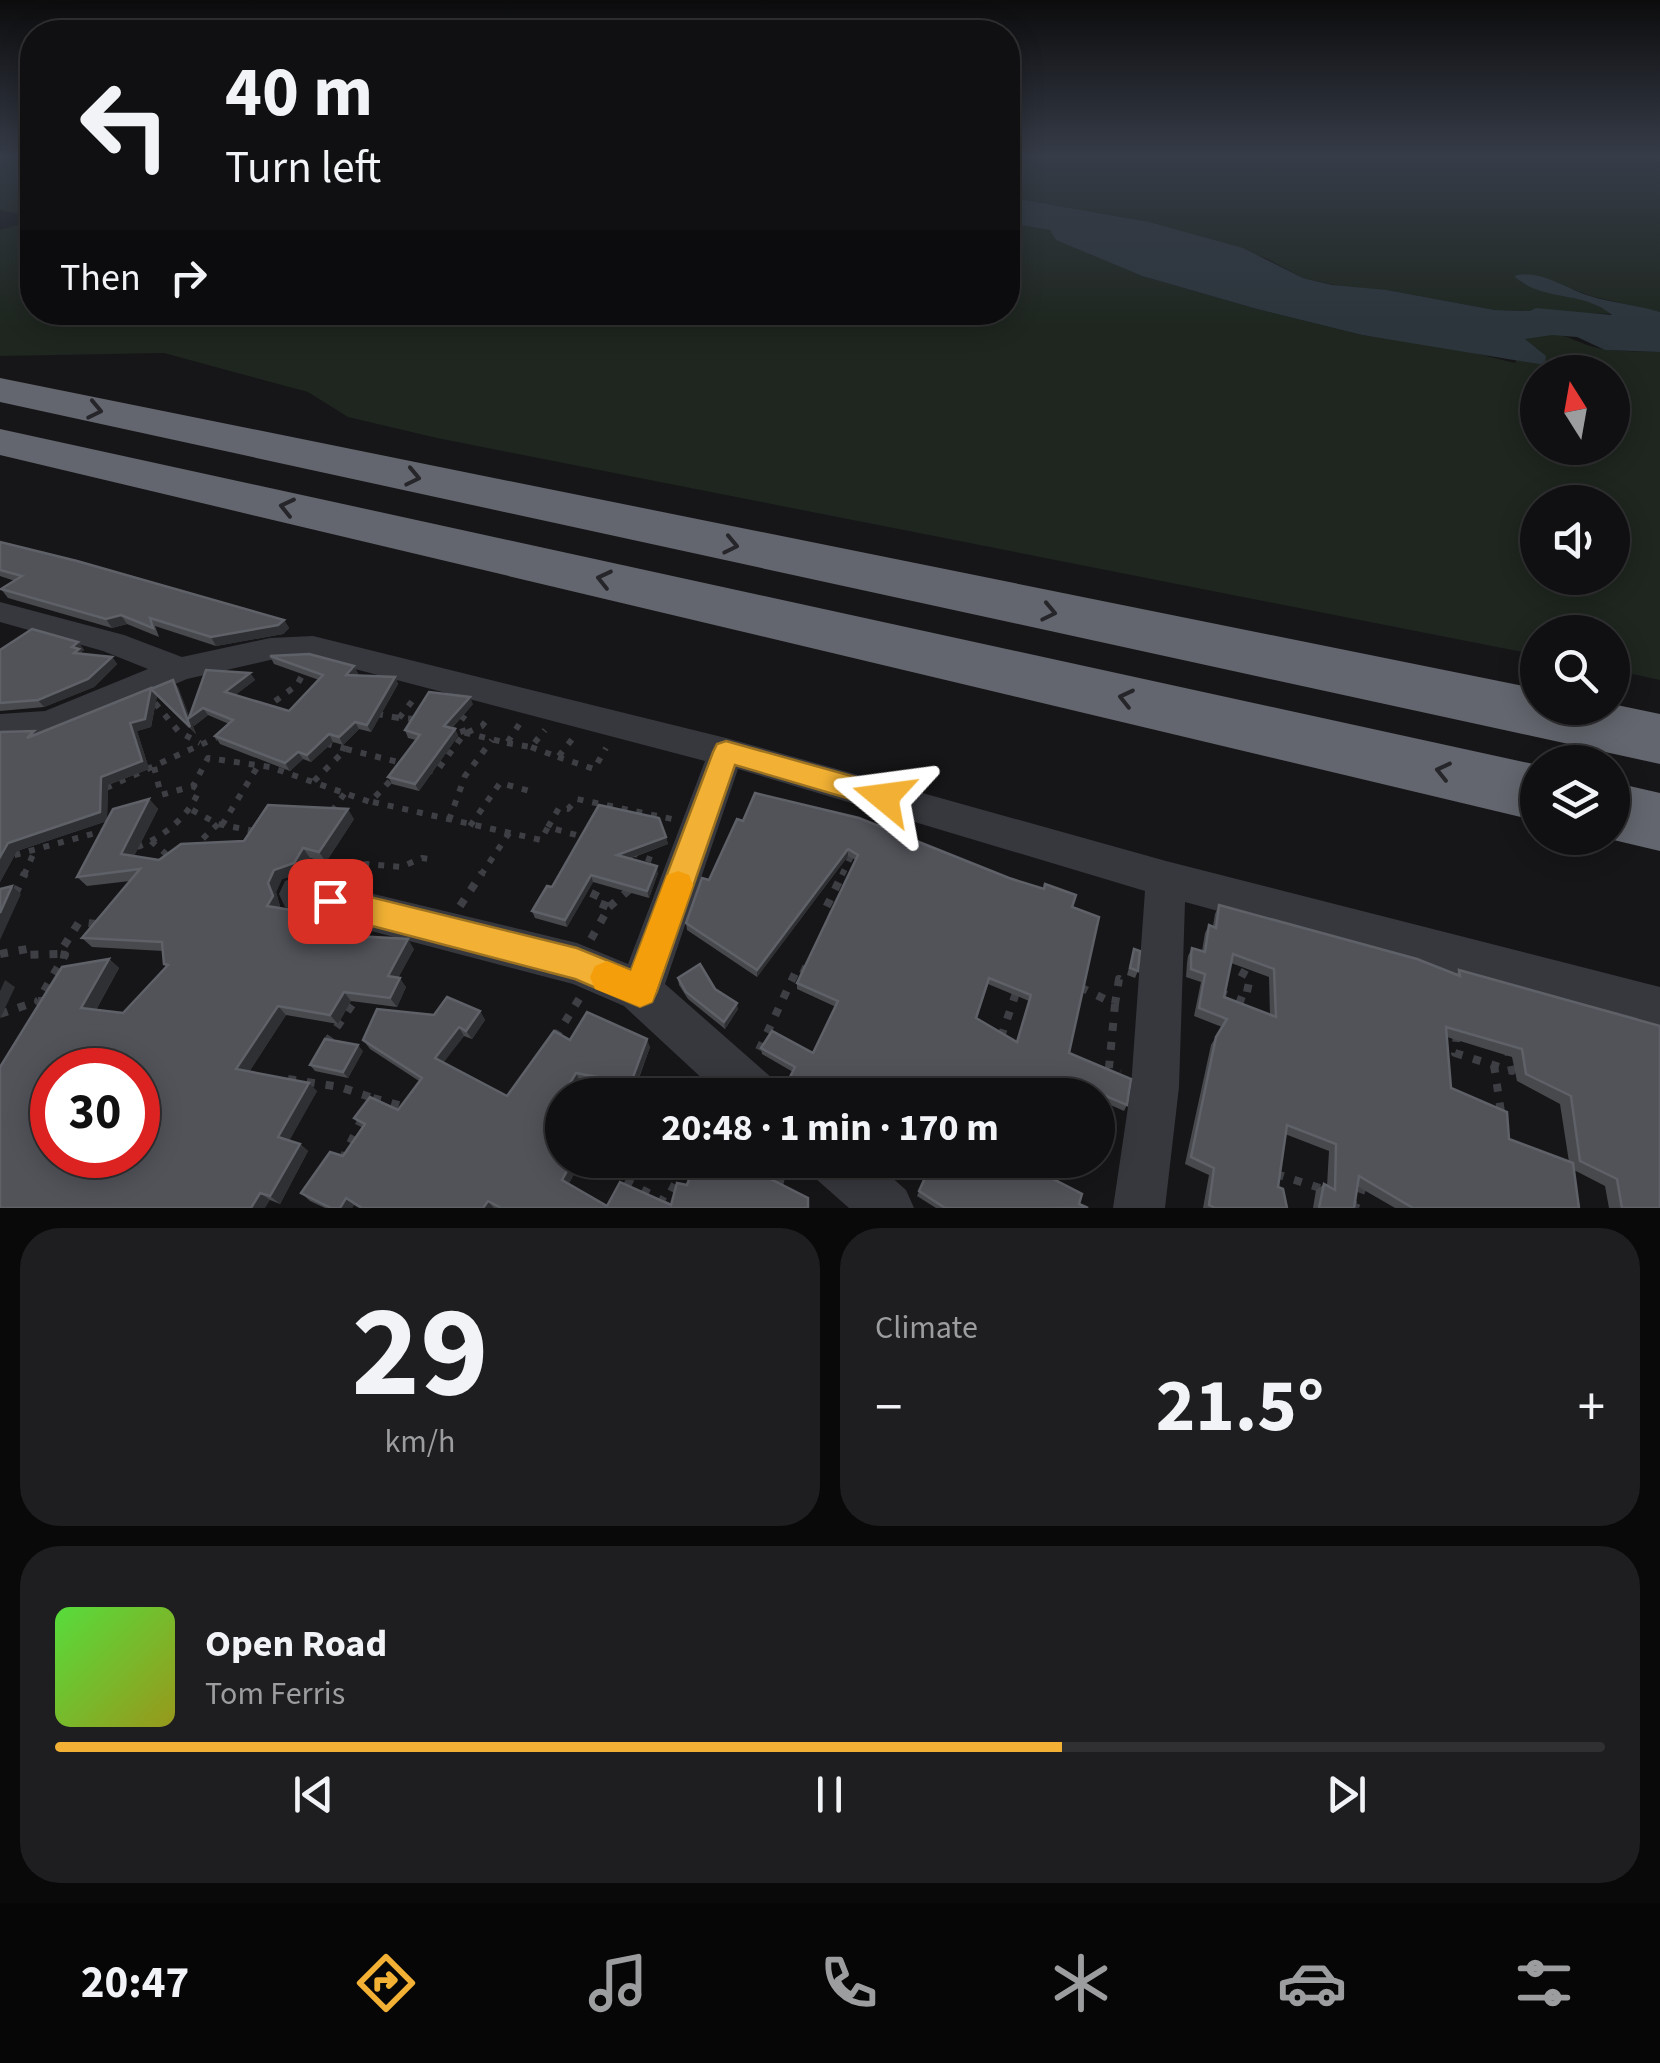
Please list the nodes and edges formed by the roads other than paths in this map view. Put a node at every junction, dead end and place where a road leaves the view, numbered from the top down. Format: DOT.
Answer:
graph roads {
  1 [pos="0,390"];
  2 [pos="0,442"];
  3 [pos="6,620"];
  4 [pos="180,669"];
  5 [pos="0,726"];
  6 [pos="1660,740"];
  7 [pos="726,752"];
  8 [pos="1520,790"];
  9 [pos="1630,815"];
  10 [pos="1660,822"];
  11 [pos="1166,878"];
  12 [pos="299,894"];
  13 [pos="640,991"];
  14 [pos="1660,1009"];
  15 [pos="736,1078"];
  16 [pos="853,1178"];
  17 [pos="888,1208"];
  18 [pos="1138,1208"];
  1 -- 6 [label="highway, one-way"];
  8 -- 2 [label="highway, one-way"];
  3 -- 4 [label="street"];
  4 -- 5 [label="street"];
  4 -- 7 [label="street"];
  7 -- 11 [label="street"];
  7 -- 13 [label="street"];
  9 -- 10 [label="highway"];
  11 -- 14 [label="street"];
  11 -- 18 [label="street"];
  12 -- 13 [label="street"];
  13 -- 15 [label="street"];
  16 -- 17 [label="street"];
}
